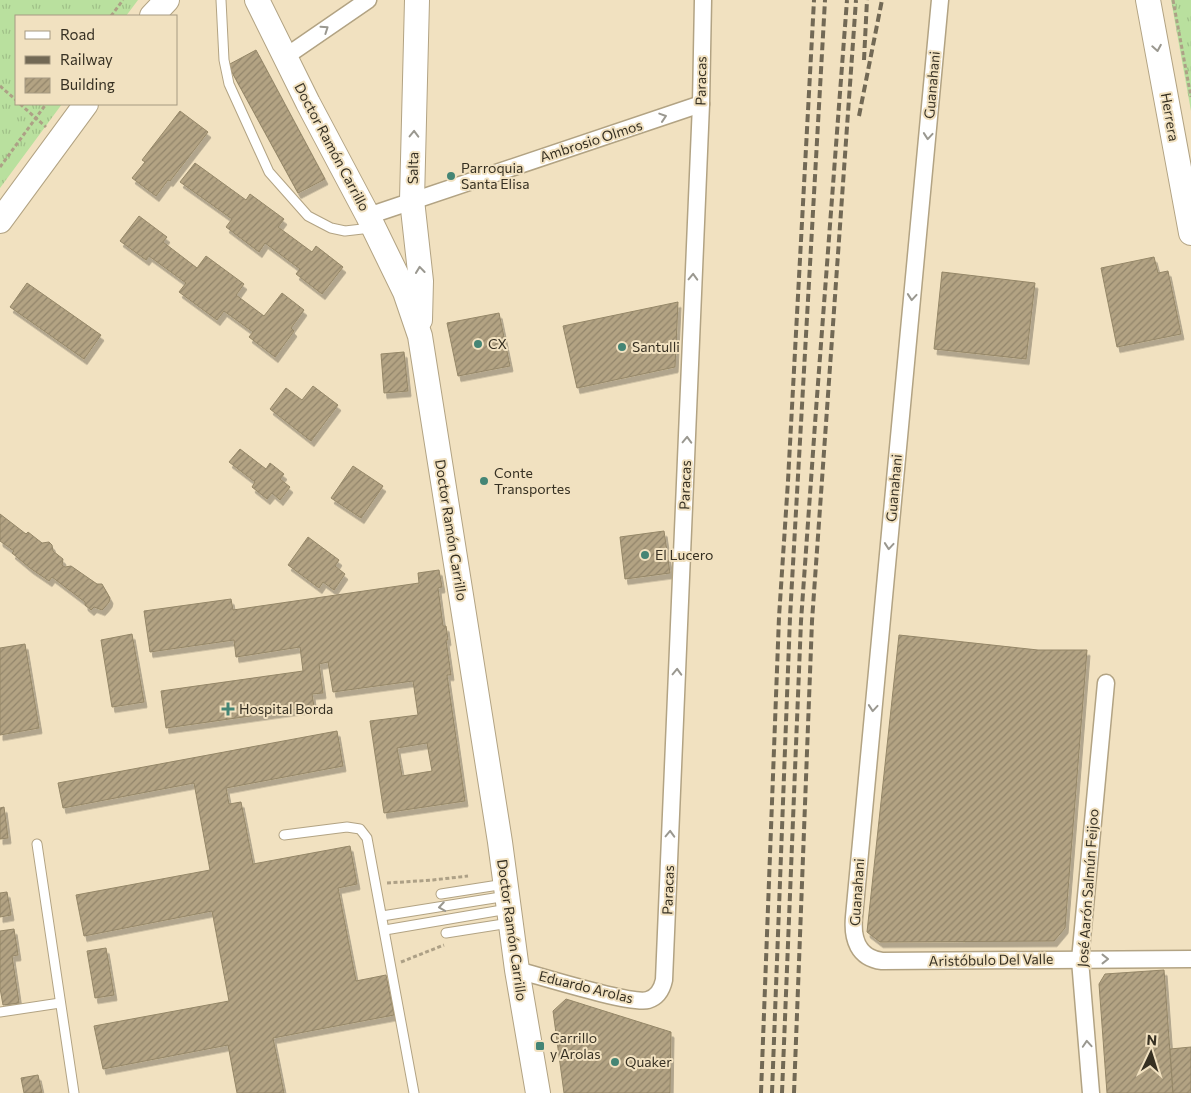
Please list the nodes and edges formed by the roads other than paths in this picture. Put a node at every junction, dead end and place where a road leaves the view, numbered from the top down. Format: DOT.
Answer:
graph roads {
  1 [pos="157,0"];
  2 [pos="167,0"];
  3 [pos="221,0"];
  4 [pos="257,0"];
  5 [pos="368,0"];
  6 [pos="417,0"];
  7 [pos="703,0"];
  8 [pos="940,0"];
  9 [pos="1148,0"];
  10 [pos="149,15"];
  11 [pos="153,15"];
  12 [pos="284,57"];
  13 [pos="700,104"];
  14 [pos="85,105"];
  15 [pos="412,200"];
  16 [pos="0,222"];
  17 [pos="371,222"];
  18 [pos="1191,233"];
  19 [pos="420,336"];
  20 [pos="1106,683"];
  21 [pos="284,835"];
  22 [pos="37,844"];
  23 [pos="441,894"];
  24 [pos="462,903"];
  25 [pos="508,903"];
  26 [pos="382,916"];
  27 [pos="465,916"];
  28 [pos="385,930"];
  29 [pos="446,933"];
  30 [pos="1191,959"];
  31 [pos="1080,960"];
  32 [pos="882,961"];
  33 [pos="517,970"];
  34 [pos="665,970"];
  35 [pos="60,1002"];
  36 [pos="0,1012"];
  37 [pos="74,1093"];
  38 [pos="414,1093"];
  39 [pos="538,1093"];
  40 [pos="1091,1093"];
  1 -- 10 [label="main road"];
  2 -- 11 [label="main road"];
  3 -- 17 [label="lane"];
  4 -- 12 [label="main road, Doctor Ramón Carrillo"];
  12 -- 5 [label="street, one-way"];
  15 -- 6 [label="main road, Salta, one-way"];
  7 -- 13 [label="street, Paracas"];
  8 -- 32 [label="street, Guanahani, one-way"];
  9 -- 18 [label="main road, Herrera, one-way"];
  12 -- 17 [label="main road, Doctor Ramón Carrillo"];
  15 -- 13 [label="street, Ambrosio Olmos, one-way"];
  34 -- 13 [label="street, Paracas, one-way"];
  14 -- 16 [label="main road"];
  15 -- 17 [label="street, Ambrosio Olmos"];
  19 -- 15 [label="main road, Salta, one-way"];
  17 -- 19 [label="main road, Doctor Ramón Carrillo"];
  19 -- 25 [label="main road, Doctor Ramón Carrillo"];
  20 -- 31 [label="street, José Aarón Salmún Feijoo"];
  21 -- 26 [label="lane"];
  22 -- 35 [label="lane"];
  23 -- 25 [label="lane"];
  24 -- 25 [label="lane"];
  24 -- 26 [label="lane, one-way"];
  24 -- 27 [label="lane"];
  25 -- 27 [label="lane"];
  25 -- 29 [label="lane"];
  25 -- 33 [label="main road, Doctor Ramón Carrillo"];
  26 -- 28 [label="lane"];
  27 -- 28 [label="lane"];
  28 -- 38 [label="lane"];
  31 -- 30 [label="street, Aristóbulo Del Valle, one-way"];
  31 -- 32 [label="street, Aristóbulo Del Valle"];
  40 -- 31 [label="street, José Aarón Salmún Feijoo, one-way"];
  33 -- 34 [label="street, Eduardo Arolas"];
  33 -- 39 [label="main road, Doctor Ramón Carrillo"];
  35 -- 36 [label="lane"];
  35 -- 37 [label="lane"];
}
